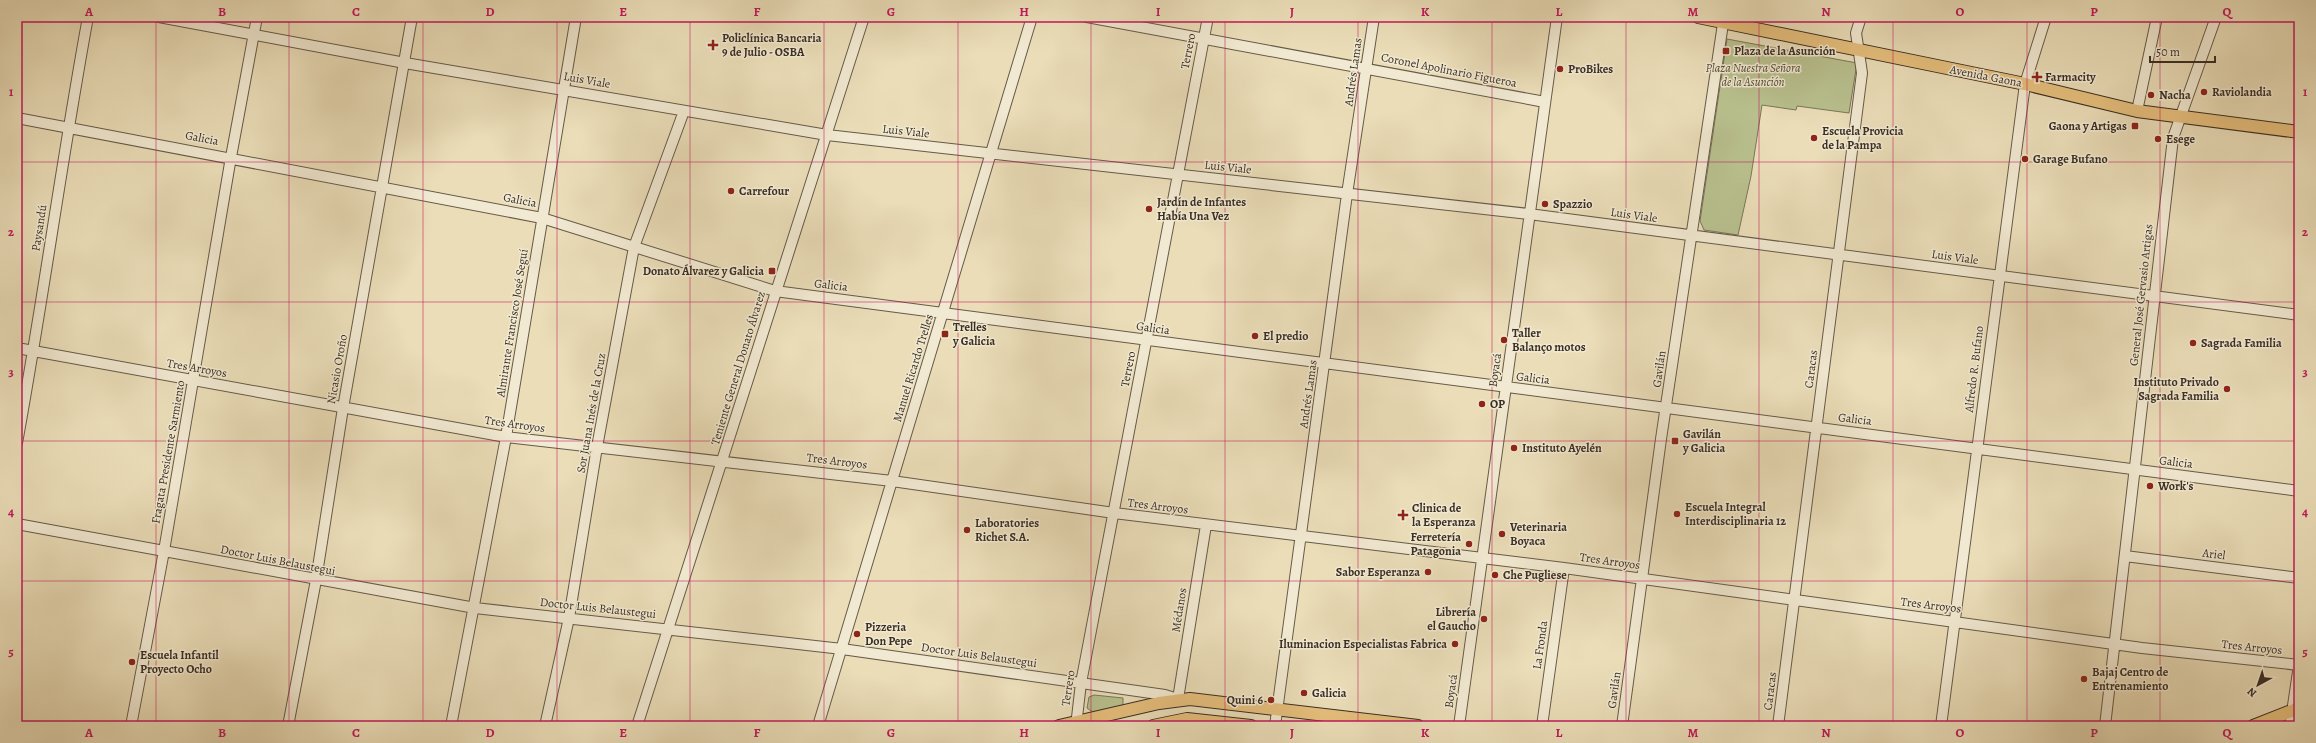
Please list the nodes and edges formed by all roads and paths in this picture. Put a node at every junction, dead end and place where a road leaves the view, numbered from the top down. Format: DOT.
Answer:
graph roads {
  1 [pos="88,17"];
  2 [pos="159,17"];
  3 [pos="257,17"];
  4 [pos="412,17"];
  5 [pos="576,17"];
  6 [pos="864,17"];
  7 [pos="1032,17"];
  8 [pos="1088,17"];
  9 [pos="1208,17"];
  10 [pos="1374,17"];
  11 [pos="1557,17"];
  12 [pos="1698,17"];
  13 [pos="1861,17"];
  14 [pos="2046,17"];
  15 [pos="2158,17"];
  16 [pos="2216,17"];
  17 [pos="1723,20"];
  18 [pos="254,36"];
  19 [pos="1204,39"];
  20 [pos="1858,51"];
  21 [pos="404,63"];
  22 [pos="1367,68"];
  23 [pos="2025,84"];
  24 [pos="565,89"];
  25 [pos="1545,102"];
  26 [pos="684,111"];
  27 [pos="2137,111"];
  28 [pos="17,118"];
  29 [pos="2179,118"];
  30 [pos="68,127"];
  31 [pos="2299,132"];
  32 [pos="827,135"];
  33 [pos="991,153"];
  34 [pos="231,157"];
  35 [pos="1178,174"];
  36 [pos="382,187"];
  37 [pos="1347,194"];
  38 [pos="1529,214"];
  39 [pos="542,218"];
  40 [pos="1691,235"];
  41 [pos="634,248"];
  42 [pos="1838,254"];
  43 [pos="1999,276"];
  44 [pos="775,291"];
  45 [pos="2154,296"];
  46 [pos="943,312"];
  47 [pos="2299,315"];
  48 [pos="1147,341"];
  49 [pos="17,348"];
  50 [pos="34,351"];
  51 [pos="1326,365"];
  52 [pos="193,380"];
  53 [pos="1506,388"];
  54 [pos="343,408"];
  55 [pos="1666,408"];
  56 [pos="1817,428"];
  57 [pos="506,437"];
  58 [pos="17,442"];
  59 [pos="597,447"];
  60 [pos="1977,448"];
  61 [pos="723,461"];
  62 [pos="2135,470"];
  63 [pos="892,481"];
  64 [pos="2299,491"];
  65 [pos="1114,513"];
  66 [pos="17,524"];
  67 [pos="1206,524"];
  68 [pos="1302,537"];
  69 [pos="164,551"];
  70 [pos="2125,556"];
  71 [pos="1482,558"];
  72 [pos="1564,568"];
  73 [pos="2299,578"];
  74 [pos="1642,579"];
  75 [pos="316,580"];
  76 [pos="1794,601"];
  77 [pos="475,608"];
  78 [pos="569,618"];
  79 [pos="1954,621"];
  80 [pos="668,628"];
  81 [pos="2114,643"];
  82 [pos="842,649"];
  83 [pos="2299,665"];
  84 [pos="1082,683"];
  85 [pos="1178,699"];
  86 [pos="1277,709"];
  87 [pos="2296,709"];
  88 [pos="1186,723"];
  89 [pos="1076,724"];
  90 [pos="131,726"];
  91 [pos="288,726"];
  92 [pos="451,726"];
  93 [pos="545,726"];
  94 [pos="637,726"];
  95 [pos="818,726"];
  96 [pos="1059,726"];
  97 [pos="1153,726"];
  98 [pos="1251,726"];
  99 [pos="1275,726"];
  100 [pos="1418,726"];
  101 [pos="1459,726"];
  102 [pos="1542,726"];
  103 [pos="1622,726"];
  104 [pos="1778,726"];
  105 [pos="1941,726"];
  106 [pos="2105,726"];
  107 [pos="2253,726"];
  108 [pos="2290,726"];
  1 -- 30 [label="street, Paysandú"];
  2 -- 18 [label="street, Luis Viale"];
  3 -- 18 [label="street, Fragata Presidente Sarmiento"];
  4 -- 21 [label="street, Nicasio Oroño"];
  5 -- 24 [label="street, Almirante Francisco José Seguí"];
  6 -- 32 [label="street, Teniente General Donato Álvarez"];
  7 -- 33 [label="street, Manuel Ricardo Trelles"];
  8 -- 19 [label="street, Coronel Apolinario Figueroa"];
  9 -- 19 [label="street, Terrero"];
  10 -- 22 [label="street, Andrés Lamas"];
  11 -- 25 [label="street, Boyacá"];
  12 -- 17 [label="main road, Avenida Gaona"];
  13 -- 20 [label="street, Caracas"];
  14 -- 23 [label="street, Alfredo R. Bufano"];
  15 -- 27 [label="street"];
  16 -- 29 [label="street, General José Gervasio Artigas"];
  17 -- 20 [label="main road, Avenida Gaona"];
  17 -- 40 [label="street, Gavilán"];
  18 -- 21 [label="street, Luis Viale"];
  18 -- 34 [label="street, Fragata Presidente Sarmiento"];
  19 -- 22 [label="street, Coronel Apolinario Figueroa"];
  19 -- 35 [label="street, Terrero"];
  20 -- 23 [label="main road, Avenida Gaona"];
  20 -- 42 [label="street, Caracas"];
  21 -- 24 [label="street, Luis Viale"];
  21 -- 36 [label="street, Nicasio Oroño"];
  22 -- 25 [label="street, Coronel Apolinario Figueroa"];
  22 -- 37 [label="street, Andrés Lamas"];
  23 -- 27 [label="main road, Avenida Gaona"];
  23 -- 43 [label="street, Alfredo R. Bufano"];
  24 -- 26 [label="street, Luis Viale"];
  24 -- 39 [label="street, Almirante Francisco José Seguí"];
  25 -- 38 [label="street, Boyacá"];
  26 -- 32 [label="street, Luis Viale"];
  26 -- 41 [label="street, Sor Juana Inés de la Cruz"];
  27 -- 29 [label="main road, Avenida Gaona"];
  28 -- 30 [label="street, Galicia"];
  29 -- 31 [label="main road, Avenida Gaona"];
  29 -- 45 [label="street, General José Gervasio Artigas"];
  30 -- 34 [label="street, Galicia"];
  30 -- 50 [label="street, Paysandú"];
  32 -- 33 [label="street, Luis Viale"];
  32 -- 44 [label="street, Teniente General Donato Álvarez"];
  33 -- 35 [label="street, Luis Viale"];
  33 -- 46 [label="street, Manuel Ricardo Trelles"];
  34 -- 36 [label="street, Galicia"];
  34 -- 52 [label="street, Fragata Presidente Sarmiento"];
  35 -- 37 [label="street, Luis Viale"];
  35 -- 48 [label="street, Terrero"];
  36 -- 39 [label="street, Galicia"];
  36 -- 54 [label="street, Nicasio Oroño"];
  37 -- 38 [label="street, Luis Viale"];
  37 -- 51 [label="street, Andrés Lamas"];
  38 -- 40 [label="street, Luis Viale"];
  38 -- 53 [label="street, Boyacá"];
  39 -- 41 [label="street, Galicia"];
  39 -- 57 [label="street, Almirante Francisco José Seguí"];
  40 -- 42 [label="street, Luis Viale"];
  40 -- 55 [label="street, Gavilán"];
  41 -- 44 [label="street, Galicia"];
  41 -- 59 [label="street, Sor Juana Inés de la Cruz"];
  42 -- 43 [label="street, Luis Viale"];
  42 -- 56 [label="street, Caracas"];
  43 -- 45 [label="street, Luis Viale"];
  43 -- 60 [label="street, Alfredo R. Bufano"];
  44 -- 46 [label="street, Galicia"];
  44 -- 61 [label="street, Teniente General Donato Álvarez"];
  45 -- 47 [label="street, Luis Viale"];
  45 -- 62 [label="street, General José Gervasio Artigas"];
  46 -- 48 [label="street, Galicia"];
  46 -- 63 [label="street, Manuel Ricardo Trelles"];
  48 -- 51 [label="street, Galicia"];
  48 -- 65 [label="street, Terrero"];
  49 -- 50 [label="street, Tres Arroyos"];
  50 -- 52 [label="street, Tres Arroyos"];
  50 -- 58 [label="street, Paysandú"];
  51 -- 53 [label="street, Galicia"];
  51 -- 68 [label="street, Andrés Lamas"];
  52 -- 54 [label="street, Tres Arroyos"];
  52 -- 69 [label="street, Fragata Presidente Sarmiento"];
  53 -- 55 [label="street, Galicia"];
  53 -- 71 [label="street, Boyacá"];
  54 -- 57 [label="street, Tres Arroyos"];
  54 -- 75 [label="street, Nicasio Oroño"];
  55 -- 56 [label="street, Galicia"];
  55 -- 74 [label="street, Gavilán"];
  56 -- 60 [label="street, Galicia"];
  56 -- 76 [label="street, Caracas"];
  57 -- 59 [label="street, Tres Arroyos"];
  57 -- 77 [label="street, Almirante Francisco José Seguí"];
  59 -- 61 [label="street, Tres Arroyos"];
  59 -- 78 [label="street, Sor Juana Inés de la Cruz"];
  60 -- 62 [label="street, Galicia"];
  60 -- 79 [label="street, Alfredo R. Bufano"];
  61 -- 63 [label="street, Tres Arroyos"];
  61 -- 80 [label="street, Teniente General Donato Álvarez"];
  62 -- 64 [label="street, Galicia"];
  62 -- 70 [label="street, General José Gervasio Artigas"];
  63 -- 65 [label="street, Tres Arroyos"];
  63 -- 82 [label="street, Manuel Ricardo Trelles"];
  65 -- 67 [label="street, Tres Arroyos"];
  65 -- 84 [label="street, Terrero"];
  66 -- 69 [label="street, Doctor Luis Belaustegui"];
  67 -- 68 [label="street, Tres Arroyos"];
  67 -- 85 [label="street, Médanos"];
  68 -- 71 [label="street, Tres Arroyos"];
  68 -- 86 [label="street, Andrés Lamas"];
  69 -- 75 [label="street, Doctor Luis Belaustegui"];
  69 -- 90 [label="street, Fragata Presidente Sarmiento"];
  70 -- 73 [label="street, Ariel"];
  70 -- 81 [label="street, General José Gervasio Artigas"];
  71 -- 72 [label="street, Tres Arroyos"];
  71 -- 101 [label="street, Boyacá"];
  72 -- 74 [label="street, Tres Arroyos"];
  72 -- 102 [label="street, La Fronda"];
  74 -- 76 [label="street, Tres Arroyos"];
  74 -- 103 [label="street, Gavilán"];
  75 -- 77 [label="street, Doctor Luis Belaustegui"];
  75 -- 91 [label="street, Nicasio Oroño"];
  76 -- 79 [label="street, Tres Arroyos"];
  76 -- 104 [label="street, Caracas"];
  77 -- 78 [label="street, Doctor Luis Belaustegui"];
  77 -- 92 [label="street, Almirante Francisco José Seguí"];
  78 -- 80 [label="street, Doctor Luis Belaustegui"];
  78 -- 93 [label="street, Sor Juana Inés de la Cruz"];
  79 -- 81 [label="street, Tres Arroyos"];
  79 -- 105 [label="street, Alfredo R. Bufano"];
  80 -- 82 [label="street, Doctor Luis Belaustegui"];
  80 -- 94 [label="street, Teniente General Donato Álvarez"];
  81 -- 83 [label="street, Tres Arroyos"];
  81 -- 106 [label="street, General José Gervasio Artigas"];
  82 -- 84 [label="street, Doctor Luis Belaustegui"];
  82 -- 95 [label="street, Manuel Ricardo Trelles"];
  83 -- 87 [label="street"];
  84 -- 85 [label="street, Doctor Luis Belaustegui"];
  84 -- 89 [label="street, Terrero"];
  85 -- 86 [label="main road"];
  85 -- 89 [label="main road"];
  86 -- 99 [label="street, Andrés Lamas"];
  86 -- 100 [label="main road"];
  87 -- 107 [label="main road"];
  87 -- 108 [label="street"];
  88 -- 97 [label="main road"];
  88 -- 98 [label="main road"];
  89 -- 96 [label="main road"];
}
